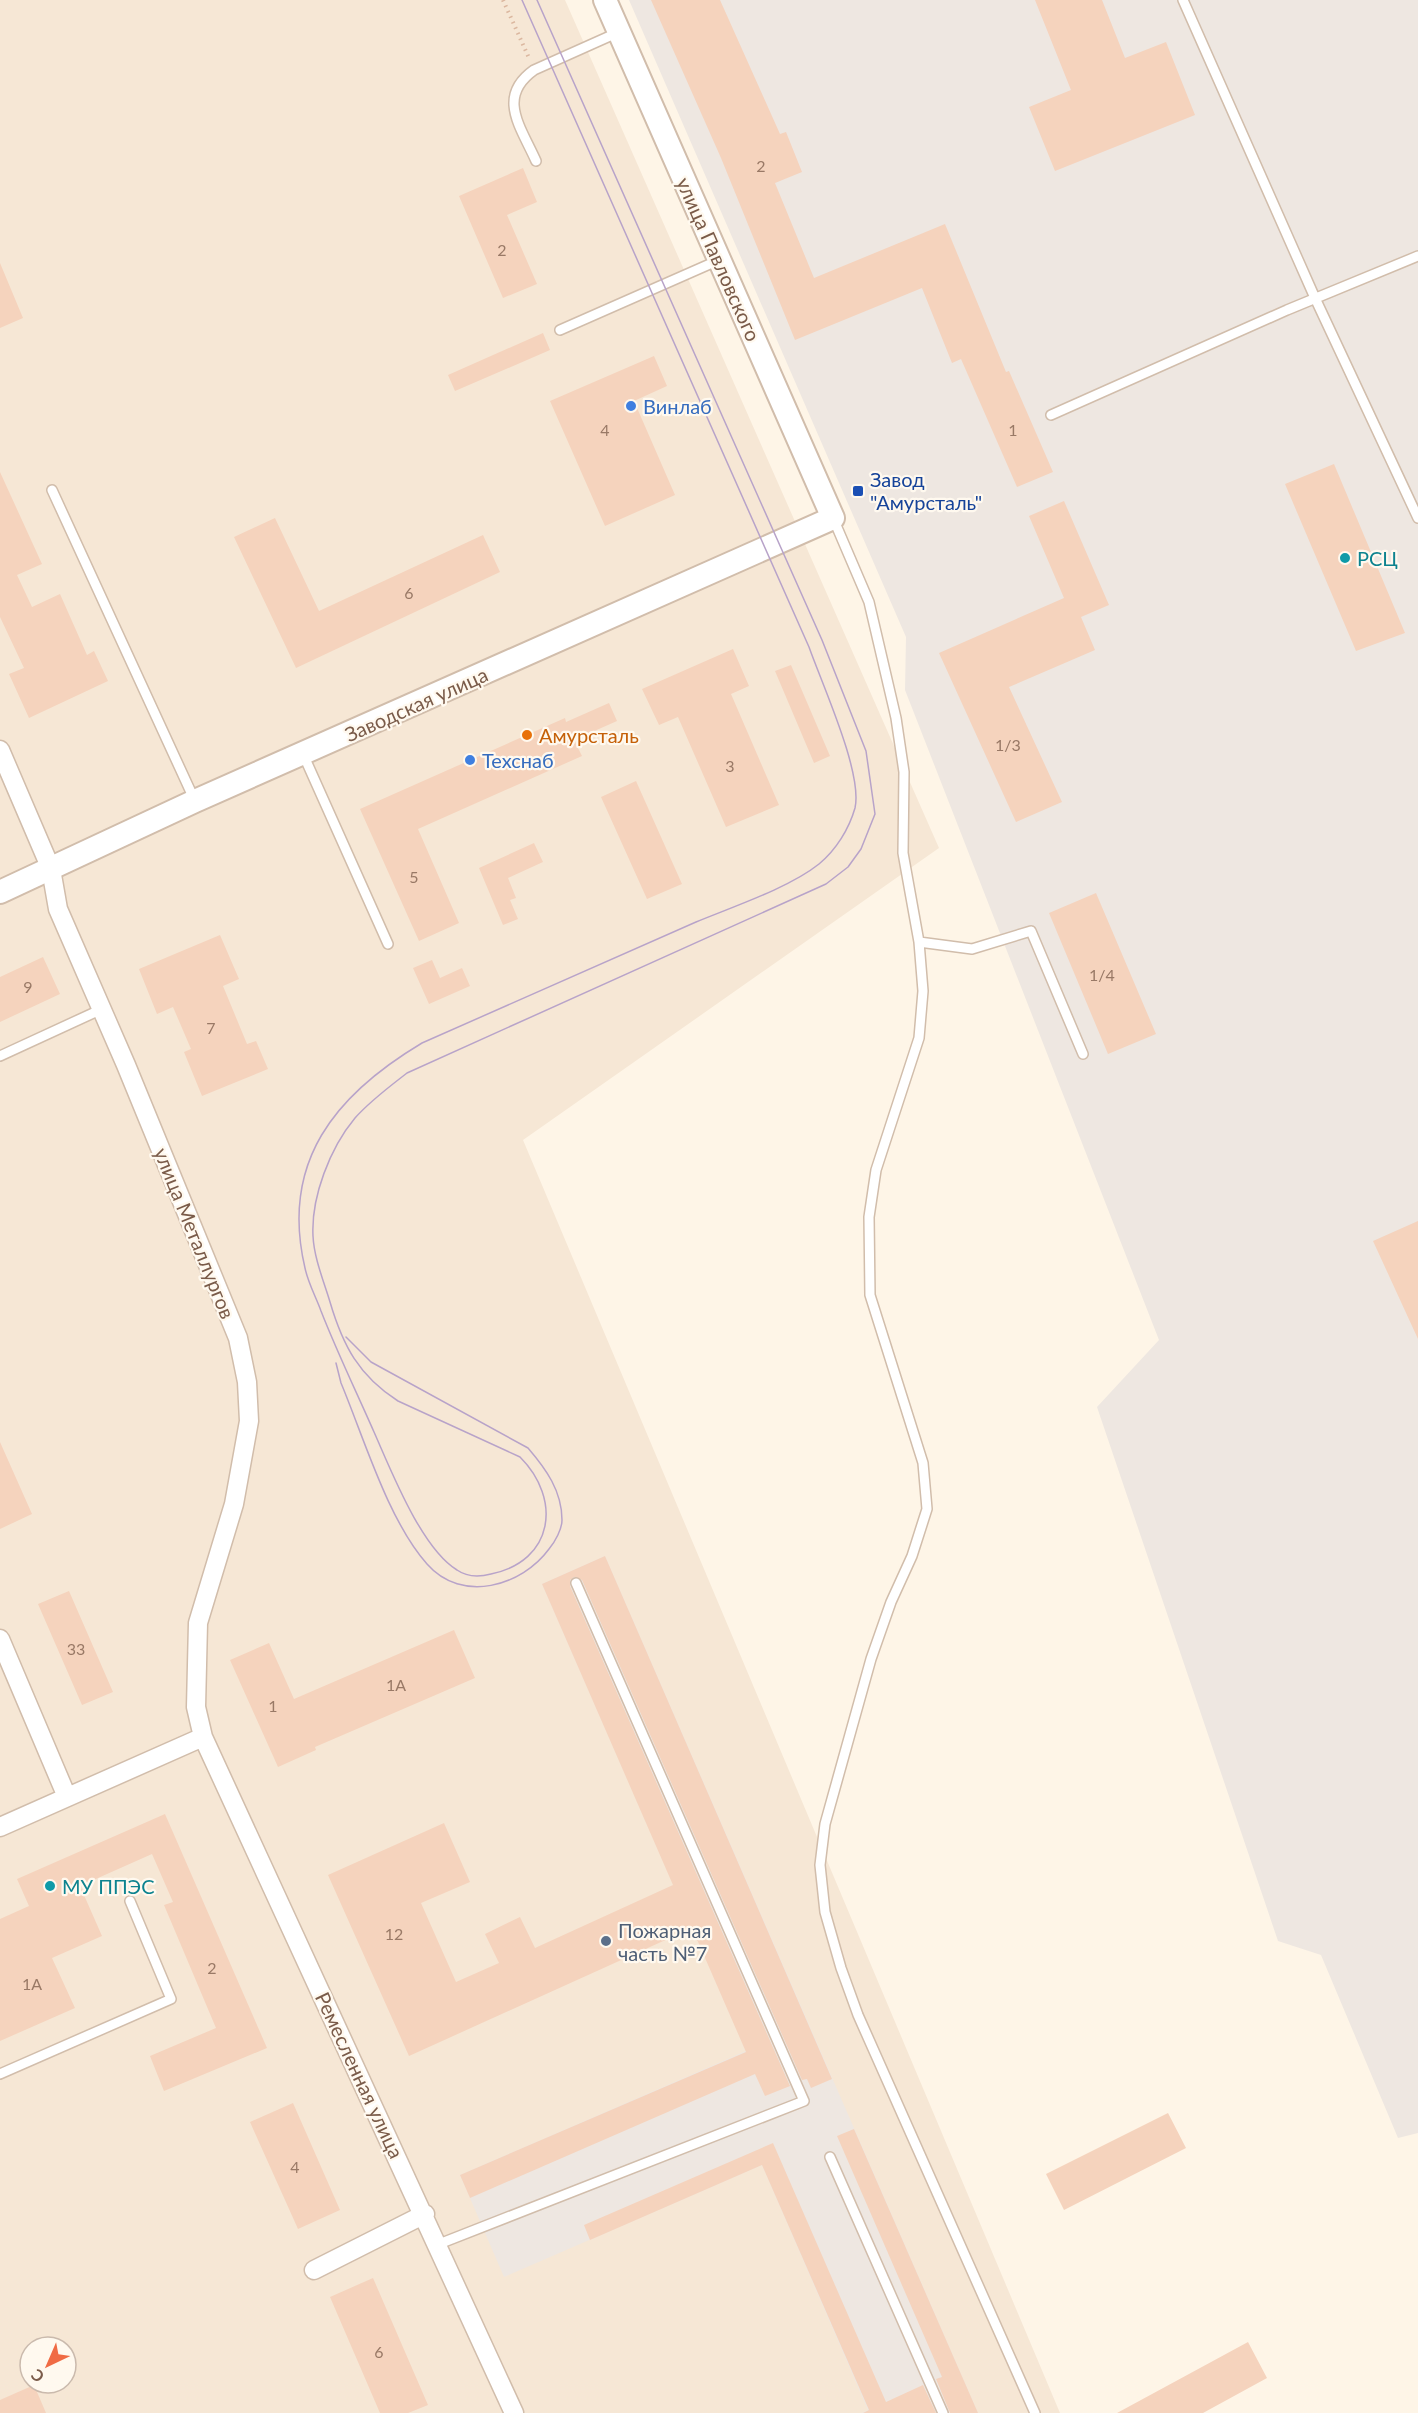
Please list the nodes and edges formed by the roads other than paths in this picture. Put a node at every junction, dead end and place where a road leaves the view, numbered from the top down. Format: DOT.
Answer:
graph roads {
  1 [pos="605,0"];
  2 [pos="1183,0"];
  3 [pos="619,32"];
  4 [pos="536,161"];
  5 [pos="1418,256"];
  6 [pos="719,260"];
  7 [pos="1315,298"];
  8 [pos="560,330"];
  9 [pos="1051,415"];
  10 [pos="52,490"];
  11 [pos="833,518"];
  12 [pos="1418,518"];
  13 [pos="0,750"];
  14 [pos="303,754"];
  15 [pos="195,801"];
  16 [pos="51,869"];
  17 [pos="0,892"];
  18 [pos="919,942"];
  19 [pos="388,944"];
  20 [pos="102,1009"];
  21 [pos="1083,1054"];
  22 [pos="0,1056"];
  23 [pos="576,1583"];
  24 [pos="0,1639"];
  25 [pos="203,1737"];
  26 [pos="67,1797"];
  27 [pos="0,1827"];
  28 [pos="130,1901"];
  29 [pos="0,2074"];
  30 [pos="830,2157"];
  31 [pos="425,2214"];
  32 [pos="438,2244"];
  33 [pos="314,2270"];
  34 [pos="514,2413"];
  35 [pos="943,2413"];
  36 [pos="1035,2413"];
  1 -- 3 [label="street, улица Павловского"];
  2 -- 7 [label="lane"];
  3 -- 4 [label="lane"];
  3 -- 6 [label="street, улица Павловского"];
  5 -- 7 [label="lane"];
  6 -- 8 [label="lane"];
  6 -- 11 [label="street, улица Павловского"];
  7 -- 9 [label="lane"];
  7 -- 12 [label="lane"];
  10 -- 15 [label="lane"];
  11 -- 14 [label="street, Заводская улица"];
  11 -- 18 [label="lane"];
  13 -- 16 [label="street, улица Металлургов"];
  14 -- 15 [label="street, Заводская улица"];
  14 -- 19 [label="lane"];
  15 -- 16 [label="street, Заводская улица"];
  16 -- 17 [label="street, Заводская улица"];
  16 -- 20 [label="street, улица Металлургов"];
  18 -- 21 [label="lane"];
  18 -- 36 [label="lane"];
  20 -- 22 [label="lane"];
  20 -- 25 [label="street, улица Металлургов"];
  23 -- 32 [label="lane"];
  24 -- 26 [label="street"];
  25 -- 26 [label="street"];
  25 -- 31 [label="street, Ремесленная улица"];
  26 -- 27 [label="street"];
  28 -- 29 [label="lane"];
  30 -- 35 [label="lane"];
  31 -- 32 [label="street, Ремесленная улица"];
  31 -- 33 [label="street"];
  32 -- 34 [label="street, Ремесленная улица"];
}
